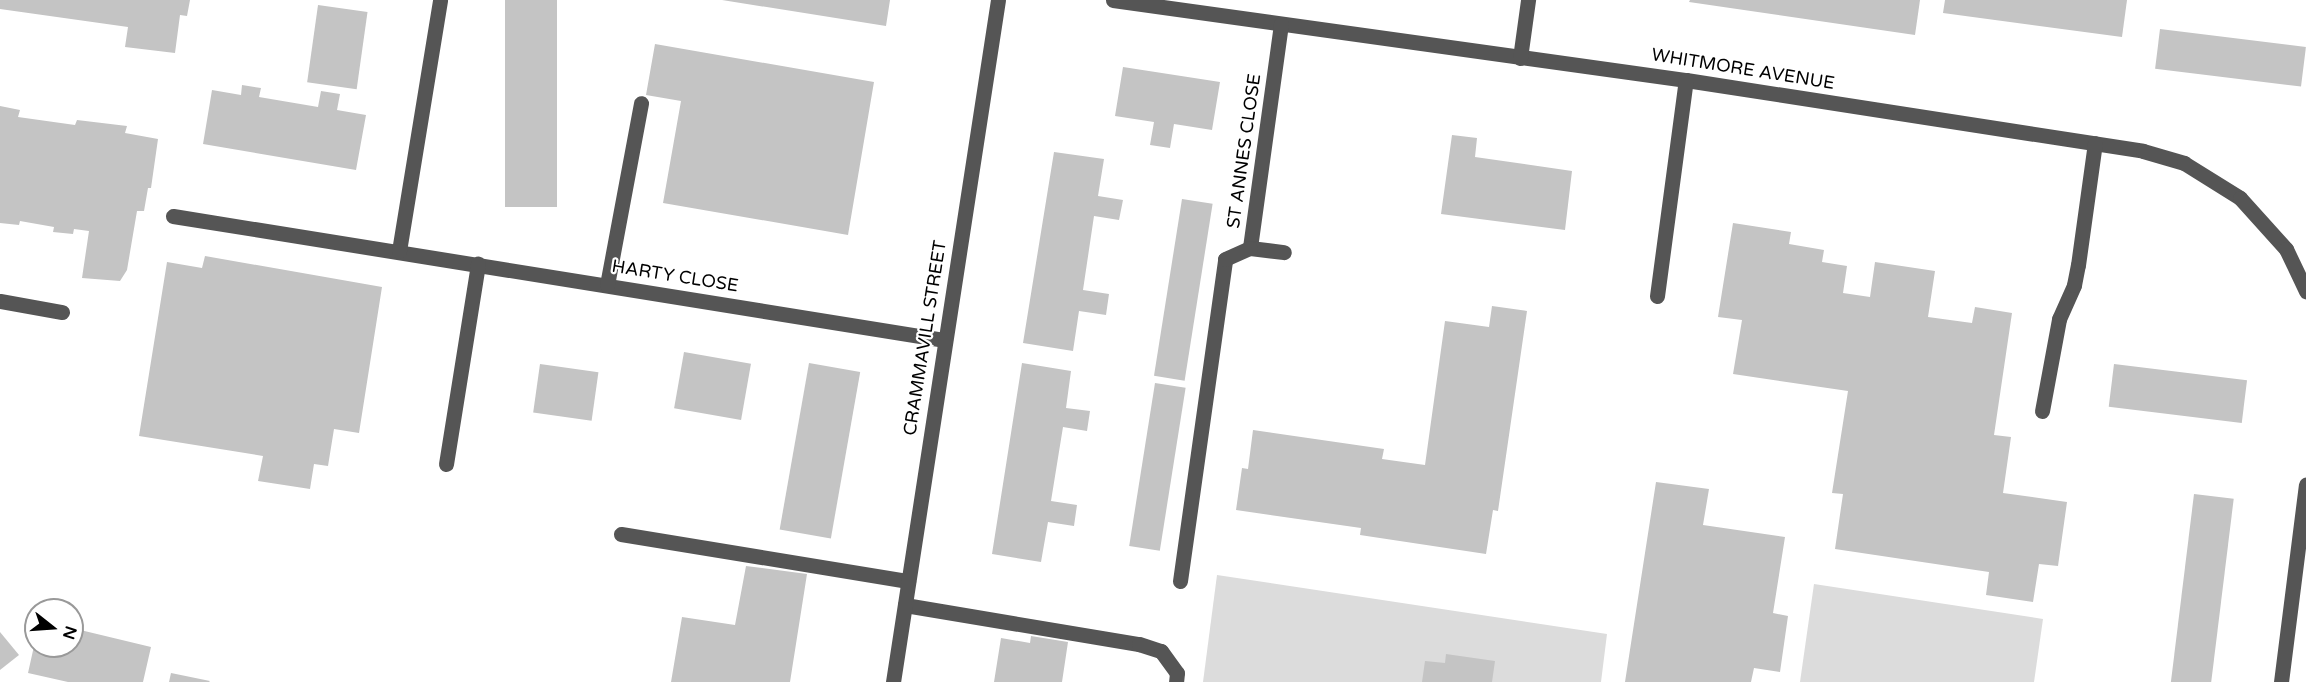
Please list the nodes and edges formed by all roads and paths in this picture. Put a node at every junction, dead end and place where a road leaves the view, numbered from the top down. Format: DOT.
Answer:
graph roads {
  1 [pos="440,0"];
  2 [pos="998,0"];
  3 [pos="1113,0"];
  4 [pos="1528,0"];
  5 [pos="1281,24"];
  6 [pos="1520,58"];
  7 [pos="1686,80"];
  8 [pos="641,103"];
  9 [pos="2095,143"];
  10 [pos="173,216"];
  11 [pos="1250,248"];
  12 [pos="399,250"];
  13 [pos="1284,252"];
  14 [pos="478,264"];
  15 [pos="607,285"];
  16 [pos="2306,291"];
  17 [pos="1657,296"];
  18 [pos="0,301"];
  19 [pos="62,312"];
  20 [pos="945,340"];
  21 [pos="2042,411"];
  22 [pos="446,464"];
  23 [pos="2306,485"];
  24 [pos="621,534"];
  25 [pos="908,581"];
  26 [pos="1180,581"];
  27 [pos="905,605"];
  28 [pos="893,682"];
  29 [pos="1176,682"];
  30 [pos="2281,682"];
  1 -- 12 [label="street"];
  2 -- 20 [label="street, CRAMMAVILL STREET"];
  3 -- 5 [label="street, WHITMORE AVENUE"];
  4 -- 6 [label="street"];
  5 -- 6 [label="street, WHITMORE AVENUE"];
  5 -- 11 [label="street, ST ANNES CLOSE"];
  6 -- 7 [label="street, WHITMORE AVENUE"];
  7 -- 9 [label="street, WHITMORE AVENUE"];
  7 -- 17 [label="street"];
  8 -- 15 [label="street"];
  9 -- 16 [label="street, WHITMORE AVENUE"];
  9 -- 21 [label="street"];
  10 -- 12 [label="street, HARTY CLOSE"];
  11 -- 13 [label="street, ST ANNES CLOSE"];
  11 -- 26 [label="street"];
  12 -- 14 [label="street, HARTY CLOSE"];
  14 -- 15 [label="street, HARTY CLOSE"];
  14 -- 22 [label="street"];
  15 -- 20 [label="street, HARTY CLOSE"];
  18 -- 19 [label="street"];
  20 -- 25 [label="street, CRAMMAVILL STREET"];
  23 -- 30 [label="street"];
  24 -- 25 [label="street"];
  25 -- 27 [label="street, CRAMMAVILL STREET"];
  27 -- 28 [label="street, CRAMMAVILL STREET"];
  27 -- 29 [label="street"];
}
